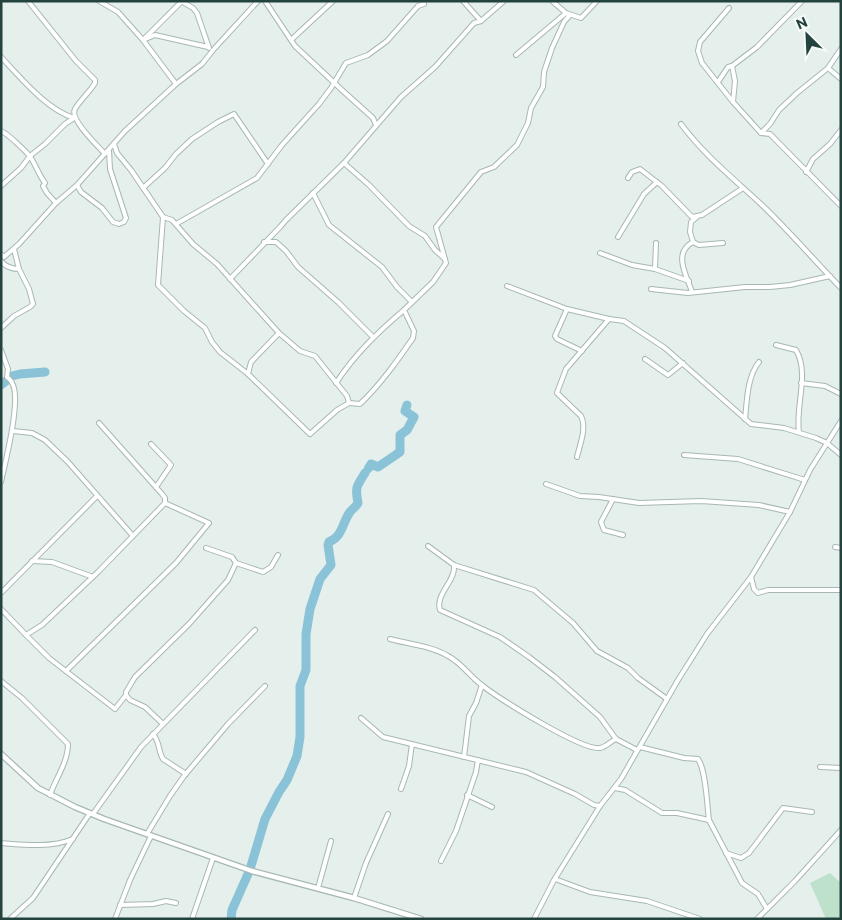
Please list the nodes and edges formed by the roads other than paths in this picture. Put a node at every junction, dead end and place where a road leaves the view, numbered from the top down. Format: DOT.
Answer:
graph roads {
  1 [pos="28,1"];
  2 [pos="99,1"];
  3 [pos="182,1"];
  4 [pos="258,1"];
  5 [pos="265,1"];
  6 [pos="333,1"];
  7 [pos="463,1"];
  8 [pos="504,1"];
  9 [pos="552,1"];
  10 [pos="597,1"];
  11 [pos="802,1"];
  12 [pos="424,4"];
  13 [pos="729,8"];
  14 [pos="568,14"];
  15 [pos="481,21"];
  16 [pos="143,40"];
  17 [pos="291,40"];
  18 [pos="208,48"];
  19 [pos="214,49"];
  20 [pos="841,49"];
  21 [pos="516,55"];
  22 [pos="1,57"];
  23 [pos="732,66"];
  24 [pos="828,68"];
  25 [pos="841,79"];
  26 [pos="334,82"];
  27 [pos="718,82"];
  28 [pos="176,84"];
  29 [pos="733,102"];
  30 [pos="384,117"];
  31 [pos="74,118"];
  32 [pos="374,118"];
  33 [pos="681,124"];
  34 [pos="770,124"];
  35 [pos="376,125"];
  36 [pos="841,130"];
  37 [pos="1,131"];
  38 [pos="761,133"];
  39 [pos="770,134"];
  40 [pos="114,144"];
  41 [pos="109,150"];
  42 [pos="105,154"];
  43 [pos="30,156"];
  44 [pos="344,163"];
  45 [pos="268,164"];
  46 [pos="806,172"];
  47 [pos="628,178"];
  48 [pos="657,182"];
  49 [pos="77,185"];
  50 [pos="1,186"];
  51 [pos="143,188"];
  52 [pos="742,188"];
  53 [pos="312,192"];
  54 [pos="56,202"];
  55 [pos="841,206"];
  56 [pos="163,217"];
  57 [pos="697,217"];
  58 [pos="176,224"];
  59 [pos="275,232"];
  60 [pos="618,237"];
  61 [pos="264,242"];
  62 [pos="276,242"];
  63 [pos="693,242"];
  64 [pos="656,243"];
  65 [pos="723,243"];
  66 [pos="14,249"];
  67 [pos="600,253"];
  68 [pos="2,258"];
  69 [pos="445,259"];
  70 [pos="19,269"];
  71 [pos="655,269"];
  72 [pos="830,276"];
  73 [pos="230,278"];
  74 [pos="689,281"];
  75 [pos="507,286"];
  76 [pos="841,288"];
  77 [pos="651,289"];
  78 [pos="692,292"];
  79 [pos="412,302"];
  80 [pos="566,309"];
  81 [pos="404,310"];
  82 [pos="609,320"];
  83 [pos="1,328"];
  84 [pos="279,333"];
  85 [pos="373,337"];
  86 [pos="776,345"];
  87 [pos="1,350"];
  88 [pos="582,351"];
  89 [pos="645,359"];
  90 [pos="759,362"];
  91 [pos="683,364"];
  92 [pos="248,374"];
  93 [pos="336,383"];
  94 [pos="801,384"];
  95 [pos="841,394"];
  96 [pos="349,403"];
  97 [pos="745,419"];
  98 [pos="841,421"];
  99 [pos="99,423"];
  100 [pos="13,430"];
  101 [pos="799,432"];
  102 [pos="827,443"];
  103 [pos="151,444"];
  104 [pos="684,455"];
  105 [pos="841,455"];
  106 [pos="577,456"];
  107 [pos="805,480"];
  108 [pos="1,482"];
  109 [pos="546,484"];
  110 [pos="156,487"];
  111 [pos="97,496"];
  112 [pos="613,499"];
  113 [pos="165,503"];
  114 [pos="790,512"];
  115 [pos="623,534"];
  116 [pos="133,536"];
  117 [pos="428,546"];
  118 [pos="834,547"];
  119 [pos="206,548"];
  120 [pos="841,548"];
  121 [pos="278,555"];
  122 [pos="32,561"];
  123 [pos="236,563"];
  124 [pos="454,564"];
  125 [pos="93,576"];
  126 [pos="750,577"];
  127 [pos="841,590"];
  128 [pos="1,593"];
  129 [pos="1,609"];
  130 [pos="255,630"];
  131 [pos="26,635"];
  132 [pos="390,639"];
  133 [pos="66,672"];
  134 [pos="1,681"];
  135 [pos="265,686"];
  136 [pos="482,686"];
  137 [pos="126,695"];
  138 [pos="667,699"];
  139 [pos="361,718"];
  140 [pos="163,724"];
  141 [pos="153,734"];
  142 [pos="616,739"];
  143 [pos="412,744"];
  144 [pos="638,748"];
  145 [pos="1,754"];
  146 [pos="464,757"];
  147 [pos="478,760"];
  148 [pos="820,767"];
  149 [pos="841,768"];
  150 [pos="186,774"];
  151 [pos="615,788"];
  152 [pos="400,789"];
  153 [pos="50,795"];
  154 [pos="467,795"];
  155 [pos="600,806"];
  156 [pos="492,807"];
  157 [pos="812,812"];
  158 [pos="92,814"];
  159 [pos="388,814"];
  160 [pos="709,820"];
  161 [pos="841,830"];
  162 [pos="149,835"];
  163 [pos="73,839"];
  164 [pos="332,841"];
  165 [pos="1,843"];
  166 [pos="726,853"];
  167 [pos="212,858"];
  168 [pos="441,861"];
  169 [pos="555,879"];
  170 [pos="318,888"];
  171 [pos="354,898"];
  172 [pos="176,903"];
  173 [pos="120,906"];
  174 [pos="767,909"];
  175 [pos="11,918"];
  176 [pos="6,919"];
  177 [pos="115,919"];
  178 [pos="192,919"];
  179 [pos="421,919"];
  180 [pos="534,919"];
  181 [pos="700,919"];
  182 [pos="757,919"];
  1 -- 31 [label="street"];
  2 -- 16 [label="street"];
  3 -- 16 [label="street"];
  3 -- 18 [label="street"];
  4 -- 19 [label="street"];
  5 -- 17 [label="street"];
  6 -- 17 [label="street"];
  7 -- 15 [label="street"];
  8 -- 15 [label="street"];
  9 -- 14 [label="street"];
  10 -- 14 [label="street"];
  11 -- 23 [label="street"];
  12 -- 26 [label="street"];
  13 -- 27 [label="street"];
  14 -- 21 [label="street"];
  14 -- 69 [label="street"];
  15 -- 30 [label="street"];
  16 -- 18 [label="street"];
  16 -- 28 [label="street"];
  17 -- 26 [label="street"];
  18 -- 19 [label="street"];
  19 -- 28 [label="street"];
  20 -- 24 [label="street"];
  22 -- 31 [label="street"];
  23 -- 27 [label="street"];
  23 -- 29 [label="street"];
  24 -- 25 [label="street"];
  24 -- 34 [label="street"];
  26 -- 32 [label="street"];
  26 -- 45 [label="street"];
  27 -- 29 [label="street"];
  28 -- 40 [label="street"];
  29 -- 38 [label="street"];
  30 -- 32 [label="street"];
  30 -- 35 [label="street"];
  31 -- 42 [label="street"];
  31 -- 43 [label="street"];
  32 -- 35 [label="street"];
  33 -- 52 [label="street"];
  34 -- 38 [label="street"];
  34 -- 39 [label="street"];
  35 -- 44 [label="street"];
  36 -- 46 [label="street"];
  37 -- 43 [label="street"];
  38 -- 39 [label="street"];
  39 -- 46 [label="street"];
  40 -- 41 [label="street"];
  40 -- 51 [label="street"];
  41 -- 42 [label="street"];
  41 -- 49 [label="street"];
  42 -- 49 [label="street"];
  43 -- 50 [label="street"];
  43 -- 54 [label="street"];
  44 -- 53 [label="street"];
  44 -- 69 [label="street"];
  45 -- 51 [label="street"];
  45 -- 58 [label="street"];
  46 -- 55 [label="street"];
  47 -- 48 [label="street"];
  48 -- 57 [label="street"];
  48 -- 60 [label="street"];
  49 -- 54 [label="street"];
  51 -- 56 [label="street"];
  52 -- 57 [label="street"];
  52 -- 72 [label="street"];
  53 -- 59 [label="street"];
  53 -- 79 [label="street"];
  54 -- 66 [label="street"];
  56 -- 58 [label="street"];
  56 -- 92 [label="street"];
  57 -- 63 [label="street"];
  58 -- 73 [label="street"];
  59 -- 61 [label="street"];
  59 -- 62 [label="street"];
  61 -- 62 [label="street"];
  61 -- 73 [label="street"];
  62 -- 85 [label="street"];
  63 -- 65 [label="street"];
  63 -- 74 [label="street"];
  64 -- 71 [label="street"];
  66 -- 68 [label="street"];
  66 -- 70 [label="street"];
  67 -- 71 [label="street"];
  68 -- 70 [label="street"];
  69 -- 79 [label="street"];
  70 -- 83 [label="street"];
  71 -- 74 [label="street"];
  72 -- 76 [label="street"];
  72 -- 78 [label="street"];
  73 -- 84 [label="street"];
  74 -- 78 [label="street"];
  75 -- 80 [label="street"];
  77 -- 78 [label="street"];
  79 -- 81 [label="street"];
  80 -- 82 [label="street"];
  80 -- 88 [label="street"];
  81 -- 85 [label="street"];
  81 -- 96 [label="street"];
  82 -- 88 [label="street"];
  82 -- 91 [label="street"];
  84 -- 92 [label="street"];
  84 -- 93 [label="street"];
  85 -- 93 [label="street"];
  86 -- 94 [label="street"];
  87 -- 100 [label="street"];
  88 -- 106 [label="street"];
  89 -- 91 [label="street"];
  90 -- 97 [label="street"];
  91 -- 97 [label="street"];
  92 -- 96 [label="street"];
  93 -- 96 [label="street"];
  94 -- 95 [label="street"];
  94 -- 101 [label="street"];
  97 -- 101 [label="street"];
  98 -- 102 [label="street"];
  99 -- 110 [label="street"];
  100 -- 108 [label="street"];
  100 -- 111 [label="street"];
  101 -- 102 [label="street"];
  102 -- 105 [label="street"];
  102 -- 107 [label="street"];
  103 -- 110 [label="street"];
  104 -- 107 [label="street"];
  107 -- 114 [label="street"];
  109 -- 112 [label="street"];
  110 -- 113 [label="street"];
  111 -- 116 [label="street"];
  111 -- 122 [label="street"];
  112 -- 114 [label="street"];
  112 -- 115 [label="street"];
  113 -- 116 [label="street"];
  113 -- 133 [label="street"];
  114 -- 126 [label="street"];
  116 -- 125 [label="street"];
  117 -- 124 [label="street"];
  118 -- 120 [label="street"];
  119 -- 123 [label="street"];
  121 -- 123 [label="street"];
  122 -- 125 [label="street"];
  122 -- 128 [label="street"];
  123 -- 137 [label="street"];
  124 -- 138 [label="street"];
  124 -- 142 [label="street"];
  125 -- 131 [label="street"];
  126 -- 127 [label="street"];
  126 -- 138 [label="street"];
  129 -- 131 [label="street"];
  130 -- 140 [label="street"];
  131 -- 133 [label="street"];
  132 -- 136 [label="street"];
  133 -- 137 [label="street"];
  134 -- 153 [label="street"];
  135 -- 150 [label="street"];
  136 -- 142 [label="street"];
  136 -- 146 [label="street"];
  137 -- 140 [label="street"];
  138 -- 144 [label="street"];
  139 -- 143 [label="street"];
  140 -- 141 [label="street"];
  141 -- 150 [label="street"];
  141 -- 158 [label="street"];
  142 -- 144 [label="street"];
  143 -- 146 [label="street"];
  143 -- 152 [label="street"];
  144 -- 151 [label="street"];
  144 -- 160 [label="street"];
  145 -- 153 [label="street"];
  146 -- 147 [label="street"];
  147 -- 154 [label="street"];
  147 -- 155 [label="street"];
  148 -- 149 [label="street"];
  150 -- 162 [label="street"];
  151 -- 155 [label="street"];
  151 -- 160 [label="street"];
  153 -- 158 [label="street"];
  154 -- 156 [label="street"];
  154 -- 168 [label="street"];
  155 -- 169 [label="street"];
  157 -- 166 [label="street"];
  158 -- 162 [label="street"];
  158 -- 163 [label="street"];
  159 -- 171 [label="street"];
  160 -- 166 [label="street"];
  161 -- 174 [label="street"];
  162 -- 167 [label="street"];
  162 -- 173 [label="street"];
  163 -- 165 [label="street"];
  163 -- 175 [label="street"];
  164 -- 170 [label="street"];
  166 -- 174 [label="street"];
  167 -- 170 [label="street"];
  167 -- 178 [label="street"];
  169 -- 180 [label="street"];
  169 -- 181 [label="street"];
  170 -- 171 [label="street"];
  171 -- 179 [label="street"];
  172 -- 173 [label="street"];
  173 -- 177 [label="street"];
  174 -- 182 [label="street"];
  175 -- 176 [label="street"];
}
